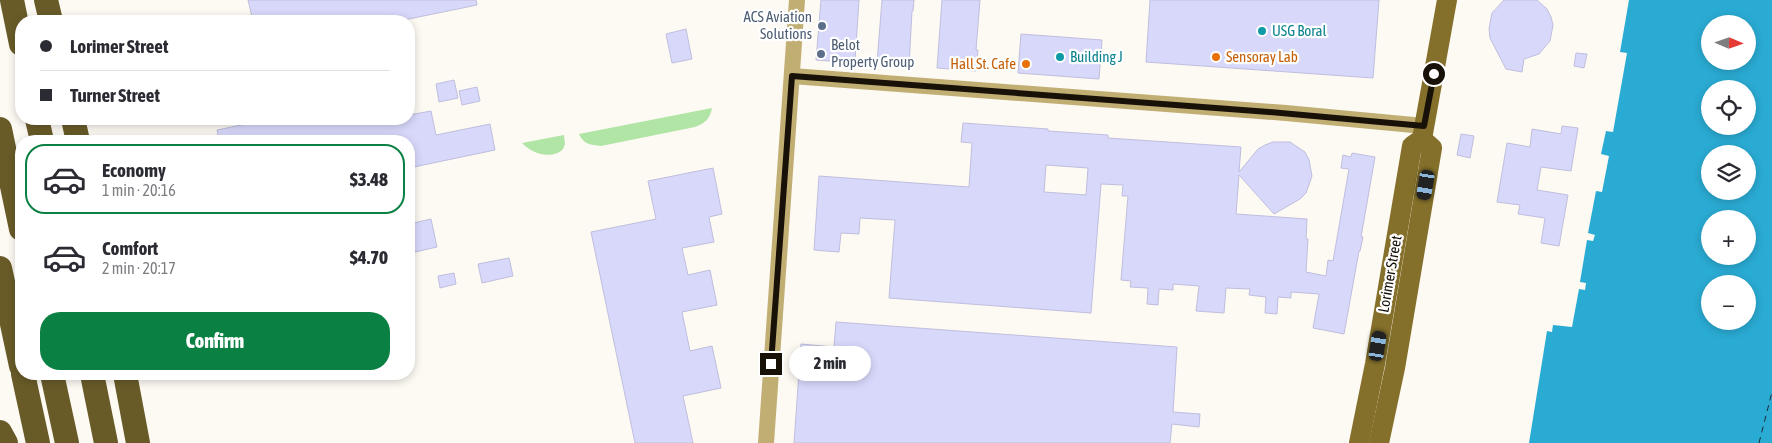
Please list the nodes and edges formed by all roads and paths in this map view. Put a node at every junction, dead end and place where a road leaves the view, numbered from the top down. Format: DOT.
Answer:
graph roads {
  1 [pos="12,0"];
  2 [pos="47,0"];
  3 [pos="797,0"];
  4 [pos="1447,0"];
  5 [pos="15,15"];
  6 [pos="51,15"];
  7 [pos="792,76"];
  8 [pos="0,129"];
  9 [pos="1423,132"];
  10 [pos="15,200"];
  11 [pos="0,268"];
  12 [pos="15,338"];
  13 [pos="24,380"];
  14 [pos="53,380"];
  15 [pos="93,380"];
  16 [pos="126,380"];
  17 [pos="0,432"];
  18 [pos="6,443"];
  19 [pos="38,443"];
  20 [pos="66,443"];
  21 [pos="106,443"];
  22 [pos="138,443"];
  23 [pos="766,443"];
  24 [pos="1359,443"];
  25 [pos="1380,443"];
  1 -- 5 [label="highway"];
  2 -- 6 [label="highway"];
  3 -- 7 [label="street"];
  4 -- 9 [label="main road, Lorimer Street"];
  7 -- 9 [label="street"];
  7 -- 23 [label="street"];
  8 -- 10 [label="highway"];
  9 -- 24 [label="main road, Lorimer Street"];
  9 -- 25 [label="main road, Lorimer Street"];
  11 -- 12 [label="highway"];
  13 -- 19 [label="highway"];
  14 -- 20 [label="highway"];
  15 -- 21 [label="highway"];
  16 -- 22 [label="highway"];
  17 -- 18 [label="highway"];
}
